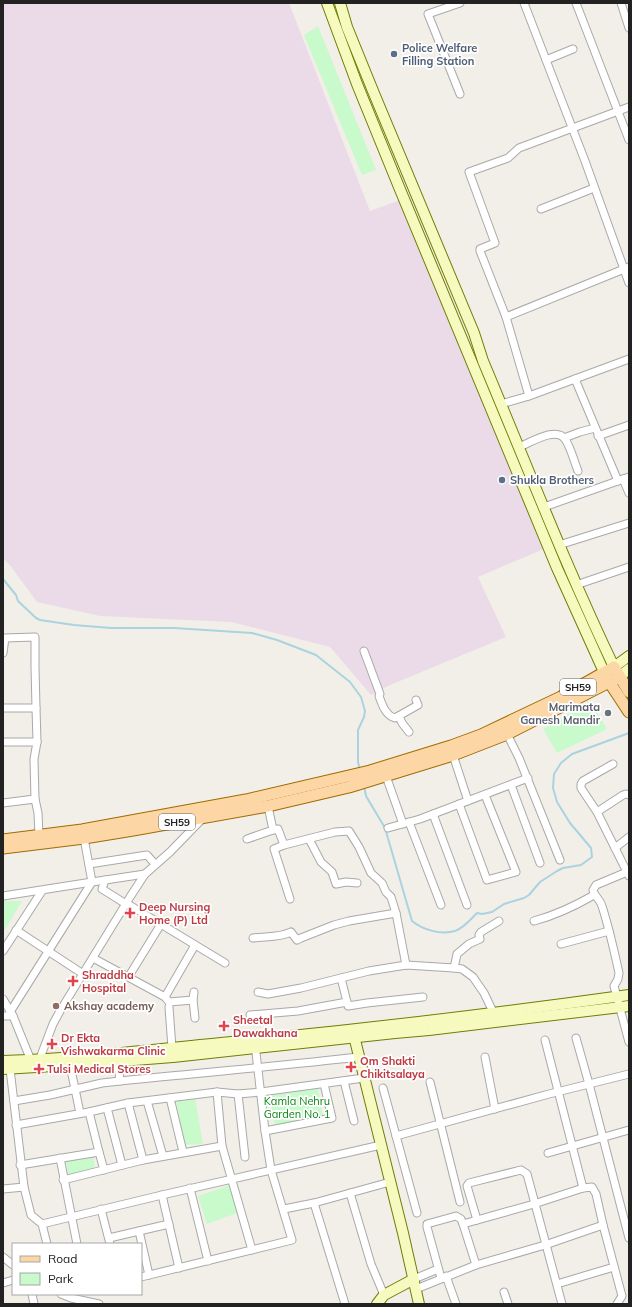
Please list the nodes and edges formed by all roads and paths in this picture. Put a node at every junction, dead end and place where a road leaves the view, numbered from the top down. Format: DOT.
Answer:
graph roads {
  1 [pos="328,3"];
  2 [pos="340,3"];
  3 [pos="460,3"];
  4 [pos="524,3"];
  5 [pos="576,3"];
  6 [pos="621,3"];
  7 [pos="629,28"];
  8 [pos="573,49"];
  9 [pos="546,60"];
  10 [pos="460,94"];
  11 [pos="629,107"];
  12 [pos="617,111"];
  13 [pos="572,128"];
  14 [pos="629,140"];
  15 [pos="594,188"];
  16 [pos="541,209"];
  17 [pos="626,268"];
  18 [pos="629,283"];
  19 [pos="506,317"];
  20 [pos="629,359"];
  21 [pos="576,379"];
  22 [pos="529,396"];
  23 [pos="501,404"];
  24 [pos="629,425"];
  25 [pos="595,428"];
  26 [pos="598,436"];
  27 [pos="564,438"];
  28 [pos="519,447"];
  29 [pos="578,471"];
  30 [pos="623,479"];
  31 [pos="629,493"];
  32 [pos="544,507"];
  33 [pos="629,523"];
  34 [pos="559,545"];
  35 [pos="629,567"];
  36 [pos="576,584"];
  37 [pos="364,651"];
  38 [pos="3,652"];
  39 [pos="629,656"];
  40 [pos="614,667"];
  41 [pos="629,669"];
  42 [pos="604,672"];
  43 [pos="619,677"];
  44 [pos="609,683"];
  45 [pos="629,692"];
  46 [pos="416,700"];
  47 [pos="3,708"];
  48 [pos="36,708"];
  49 [pos="629,712"];
  50 [pos="399,716"];
  51 [pos="409,732"];
  52 [pos="507,734"];
  53 [pos="3,742"];
  54 [pos="37,742"];
  55 [pos="453,755"];
  56 [pos="613,764"];
  57 [pos="369,776"];
  58 [pos="386,776"];
  59 [pos="528,778"];
  60 [pos="345,783"];
  61 [pos="511,785"];
  62 [pos="629,795"];
  63 [pos="485,796"];
  64 [pos="35,799"];
  65 [pos="468,802"];
  66 [pos="3,803"];
  67 [pos="459,804"];
  68 [pos="215,806"];
  69 [pos="268,806"];
  70 [pos="597,812"];
  71 [pos="433,814"];
  72 [pos="204,818"];
  73 [pos="406,823"];
  74 [pos="388,828"];
  75 [pos="273,830"];
  76 [pos="39,836"];
  77 [pos="84,838"];
  78 [pos="629,838"];
  79 [pos="246,839"];
  80 [pos="309,839"];
  81 [pos="3,840"];
  82 [pos="284,845"];
  83 [pos="3,848"];
  84 [pos="615,848"];
  85 [pos="560,860"];
  86 [pos="540,863"];
  87 [pos="89,864"];
  88 [pos="156,864"];
  89 [pos="145,874"];
  90 [pos="628,874"];
  91 [pos="105,880"];
  92 [pos="92,882"];
  93 [pos="357,883"];
  94 [pos="42,891"];
  95 [pos="594,895"];
  96 [pos="3,896"];
  97 [pos="290,899"];
  98 [pos="126,903"];
  99 [pos="441,905"];
  100 [pos="467,905"];
  101 [pos="396,913"];
  102 [pos="499,921"];
  103 [pos="534,921"];
  104 [pos="161,924"];
  105 [pos="16,930"];
  106 [pos="609,931"];
  107 [pos="253,938"];
  108 [pos="561,944"];
  109 [pos="195,945"];
  110 [pos="3,951"];
  111 [pos="50,951"];
  112 [pos="94,958"];
  113 [pos="225,963"];
  114 [pos="406,965"];
  115 [pos="454,968"];
  116 [pos="83,974"];
  117 [pos="129,976"];
  118 [pos="341,978"];
  119 [pos="194,992"];
  120 [pos="258,992"];
  121 [pos="629,995"];
  122 [pos="165,997"];
  123 [pos="423,997"];
  124 [pos="617,997"];
  125 [pos="3,999"];
  126 [pos="193,1000"];
  127 [pos="347,1002"];
  128 [pos="624,1007"];
  129 [pos="169,1008"];
  130 [pos="12,1014"];
  131 [pos="250,1015"];
  132 [pos="3,1016"];
  133 [pos="195,1018"];
  134 [pos="495,1018"];
  135 [pos="353,1034"];
  136 [pos="576,1038"];
  137 [pos="545,1040"];
  138 [pos="629,1042"];
  139 [pos="255,1044"];
  140 [pos="172,1048"];
  141 [pos="219,1048"];
  142 [pos="359,1057"];
  143 [pos="485,1057"];
  144 [pos="117,1058"];
  145 [pos="3,1061"];
  146 [pos="34,1061"];
  147 [pos="70,1065"];
  148 [pos="258,1068"];
  149 [pos="7,1069"];
  150 [pos="629,1074"];
  151 [pos="364,1078"];
  152 [pos="120,1081"];
  153 [pos="344,1081"];
  154 [pos="430,1082"];
  155 [pos="324,1084"];
  156 [pos="589,1084"];
  157 [pos="383,1088"];
  158 [pos="74,1089"];
  159 [pos="218,1092"];
  160 [pos="261,1092"];
  161 [pos="558,1092"];
  162 [pos="238,1094"];
  163 [pos="170,1098"];
  164 [pos="14,1101"];
  165 [pos="147,1101"];
  166 [pos="128,1103"];
  167 [pos="107,1108"];
  168 [pos="495,1109"];
  169 [pos="89,1112"];
  170 [pos="80,1113"];
  171 [pos="354,1121"];
  172 [pos="440,1124"];
  173 [pos="16,1125"];
  174 [pos="629,1130"];
  175 [pos="265,1131"];
  176 [pos="396,1136"];
  177 [pos="603,1138"];
  178 [pos="381,1144"];
  179 [pos="222,1146"];
  180 [pos="571,1146"];
  181 [pos="99,1152"];
  182 [pos="183,1152"];
  183 [pos="548,1153"];
  184 [pos="163,1156"];
  185 [pos="245,1157"];
  186 [pos="60,1158"];
  187 [pos="143,1160"];
  188 [pos="20,1165"];
  189 [pos="122,1165"];
  190 [pos="104,1170"];
  191 [pos="271,1170"];
  192 [pos="63,1180"];
  193 [pos="232,1180"];
  194 [pos="390,1182"];
  195 [pos="24,1187"];
  196 [pos="190,1188"];
  197 [pos="583,1188"];
  198 [pos="3,1189"];
  199 [pos="350,1193"];
  200 [pos="162,1195"];
  201 [pos="460,1202"];
  202 [pos="314,1203"];
  203 [pos="534,1204"];
  204 [pos="101,1209"];
  205 [pos="284,1209"];
  206 [pos="416,1213"];
  207 [pos="72,1217"];
  208 [pos="477,1220"];
  209 [pos="42,1224"];
  210 [pos="169,1224"];
  211 [pos="463,1224"];
  212 [pos="603,1225"];
  213 [pos="139,1231"];
  214 [pos="629,1238"];
  215 [pos="110,1241"];
  216 [pos="47,1243"];
  217 [pos="77,1243"];
  218 [pos="142,1243"];
  219 [pos="142,1244"];
  220 [pos="545,1245"];
  221 [pos="252,1250"];
  222 [pos="3,1257"];
  223 [pos="208,1261"];
  224 [pos="12,1264"];
  225 [pos="476,1265"];
  226 [pos="614,1267"];
  227 [pos="178,1268"];
  228 [pos="438,1268"];
  229 [pos="149,1275"];
  230 [pos="142,1277"];
  231 [pos="443,1277"];
  232 [pos="415,1284"];
  233 [pos="556,1284"];
  234 [pos="504,1292"];
  235 [pos="63,1295"];
  236 [pos="384,1295"];
  237 [pos="77,1302"];
  238 [pos="99,1304"];
  239 [pos="345,1304"];
  240 [pos="377,1304"];
  241 [pos="419,1304"];
  242 [pos="456,1304"];
  243 [pos="508,1304"];
  244 [pos="562,1304"];
  245 [pos="618,1304"];
  1 -- 42 [label="main road"];
  2 -- 23 [label="main road"];
  3 -- 10 [label="street"];
  4 -- 9 [label="street"];
  5 -- 12 [label="street"];
  6 -- 7 [label="street"];
  8 -- 9 [label="street"];
  9 -- 13 [label="street"];
  11 -- 12 [label="street"];
  12 -- 13 [label="street"];
  12 -- 14 [label="street"];
  13 -- 15 [label="street"];
  13 -- 19 [label="street"];
  15 -- 16 [label="street"];
  15 -- 17 [label="street"];
  17 -- 18 [label="street"];
  17 -- 19 [label="street"];
  19 -- 22 [label="street"];
  20 -- 21 [label="street"];
  21 -- 22 [label="street"];
  21 -- 25 [label="street"];
  22 -- 23 [label="street"];
  23 -- 28 [label="main road"];
  24 -- 26 [label="street"];
  25 -- 26 [label="street"];
  25 -- 27 [label="street"];
  26 -- 30 [label="street"];
  27 -- 28 [label="street"];
  27 -- 29 [label="street"];
  28 -- 32 [label="main road"];
  30 -- 31 [label="street"];
  30 -- 32 [label="street"];
  32 -- 34 [label="main road"];
  33 -- 34 [label="street"];
  34 -- 36 [label="main road"];
  35 -- 36 [label="street"];
  36 -- 40 [label="main road"];
  37 -- 50 [label="street"];
  38 -- 48 [label="street"];
  39 -- 40 [label="main road"];
  40 -- 42 [label="main road, SH59"];
  40 -- 43 [label="main road"];
  41 -- 43 [label="main road"];
  42 -- 44 [label="main road"];
  42 -- 57 [label="main road, SH59"];
  43 -- 44 [label="main road, SH59"];
  43 -- 45 [label="main road"];
  44 -- 49 [label="main road"];
  44 -- 52 [label="main road, SH59"];
  46 -- 50 [label="street"];
  47 -- 48 [label="street"];
  48 -- 54 [label="street"];
  50 -- 51 [label="street"];
  52 -- 55 [label="main road, SH59"];
  52 -- 59 [label="street"];
  53 -- 54 [label="street"];
  54 -- 64 [label="street"];
  55 -- 58 [label="main road, SH59"];
  55 -- 65 [label="street"];
  56 -- 70 [label="street"];
  57 -- 58 [label="main road, SH59"];
  57 -- 60 [label="main road, SH59"];
  58 -- 73 [label="street"];
  59 -- 61 [label="street"];
  59 -- 85 [label="street"];
  60 -- 68 [label="main road, SH59"];
  60 -- 69 [label="main road, SH59"];
  61 -- 63 [label="street"];
  61 -- 86 [label="street"];
  62 -- 70 [label="street"];
  63 -- 65 [label="street"];
  63 -- 67 [label="street"];
  64 -- 66 [label="street"];
  64 -- 76 [label="street"];
  65 -- 67 [label="street"];
  67 -- 71 [label="street"];
  68 -- 72 [label="street"];
  68 -- 76 [label="main road, SH59"];
  69 -- 72 [label="main road, SH59"];
  69 -- 75 [label="street"];
  70 -- 84 [label="street"];
  71 -- 73 [label="street"];
  71 -- 100 [label="street"];
  72 -- 77 [label="main road, SH59"];
  72 -- 88 [label="street"];
  73 -- 74 [label="street"];
  73 -- 99 [label="street"];
  75 -- 79 [label="street"];
  75 -- 82 [label="street"];
  76 -- 81 [label="main road, SH59"];
  77 -- 83 [label="main road, SH59"];
  77 -- 87 [label="street"];
  78 -- 84 [label="street"];
  80 -- 82 [label="street"];
  80 -- 93 [label="street"];
  80 -- 101 [label="street"];
  82 -- 97 [label="street"];
  84 -- 90 [label="street"];
  87 -- 88 [label="street"];
  87 -- 92 [label="street"];
  88 -- 89 [label="street"];
  89 -- 91 [label="street"];
  89 -- 98 [label="street"];
  90 -- 95 [label="street"];
  91 -- 92 [label="street"];
  91 -- 98 [label="street"];
  92 -- 94 [label="street"];
  92 -- 111 [label="street"];
  94 -- 96 [label="street"];
  94 -- 105 [label="street"];
  95 -- 103 [label="street"];
  95 -- 106 [label="street"];
  98 -- 104 [label="street"];
  98 -- 112 [label="street"];
  101 -- 107 [label="street"];
  101 -- 114 [label="street"];
  102 -- 115 [label="street"];
  104 -- 109 [label="street"];
  104 -- 117 [label="street"];
  105 -- 110 [label="street"];
  105 -- 111 [label="street"];
  106 -- 108 [label="street"];
  106 -- 124 [label="street"];
  109 -- 113 [label="street"];
  109 -- 122 [label="street"];
  111 -- 116 [label="street"];
  111 -- 130 [label="street"];
  112 -- 116 [label="street"];
  112 -- 117 [label="street"];
  114 -- 115 [label="street"];
  114 -- 118 [label="street"];
  115 -- 134 [label="street"];
  116 -- 146 [label="street"];
  117 -- 122 [label="street"];
  118 -- 120 [label="street"];
  118 -- 127 [label="street"];
  119 -- 126 [label="street"];
  121 -- 124 [label="main road"];
  122 -- 126 [label="street"];
  123 -- 127 [label="street"];
  124 -- 128 [label="street"];
  124 -- 134 [label="main road"];
  125 -- 130 [label="street"];
  126 -- 133 [label="street"];
  127 -- 131 [label="street"];
  128 -- 134 [label="main road"];
  128 -- 138 [label="street"];
  129 -- 140 [label="street"];
  130 -- 132 [label="street"];
  130 -- 146 [label="street"];
  134 -- 135 [label="main road"];
  135 -- 139 [label="main road"];
  135 -- 142 [label="main road"];
  136 -- 156 [label="street"];
  137 -- 161 [label="street"];
  139 -- 141 [label="main road"];
  139 -- 148 [label="street"];
  140 -- 141 [label="main road"];
  140 -- 144 [label="main road"];
  141 -- 144 [label="main road"];
  142 -- 148 [label="street"];
  142 -- 151 [label="main road"];
  143 -- 168 [label="street"];
  144 -- 146 [label="main road"];
  144 -- 147 [label="main road"];
  144 -- 152 [label="street"];
  145 -- 146 [label="main road"];
  146 -- 147 [label="main road"];
  146 -- 149 [label="main road"];
  147 -- 158 [label="street"];
  148 -- 152 [label="street"];
  148 -- 160 [label="street"];
  149 -- 164 [label="street"];
  150 -- 156 [label="street"];
  151 -- 153 [label="street"];
  151 -- 178 [label="main road"];
  152 -- 158 [label="street"];
  153 -- 155 [label="street"];
  153 -- 171 [label="street"];
  154 -- 172 [label="street"];
  155 -- 160 [label="street"];
  155 -- 175 [label="street"];
  156 -- 161 [label="street"];
  156 -- 177 [label="street"];
  157 -- 176 [label="street"];
  158 -- 164 [label="street"];
  158 -- 170 [label="street"];
  159 -- 162 [label="street"];
  159 -- 163 [label="street"];
  159 -- 179 [label="street"];
  160 -- 162 [label="street"];
  160 -- 175 [label="street"];
  161 -- 168 [label="street"];
  161 -- 180 [label="street"];
  162 -- 185 [label="street"];
  163 -- 165 [label="street"];
  163 -- 182 [label="street"];
  164 -- 173 [label="street"];
  165 -- 166 [label="street"];
  165 -- 184 [label="street"];
  166 -- 167 [label="street"];
  166 -- 187 [label="street"];
  167 -- 169 [label="street"];
  167 -- 189 [label="street"];
  168 -- 172 [label="street"];
  169 -- 170 [label="street"];
  169 -- 181 [label="street"];
  170 -- 173 [label="street"];
  172 -- 176 [label="street"];
  172 -- 201 [label="street"];
  173 -- 188 [label="street"];
  174 -- 177 [label="street"];
  175 -- 191 [label="street"];
  176 -- 206 [label="street"];
  177 -- 180 [label="street"];
  177 -- 214 [label="street"];
  178 -- 191 [label="street"];
  178 -- 194 [label="main road"];
  179 -- 182 [label="street"];
  179 -- 193 [label="street"];
  180 -- 183 [label="street"];
  180 -- 197 [label="street"];
  181 -- 186 [label="street"];
  181 -- 190 [label="street"];
  182 -- 184 [label="street"];
  184 -- 187 [label="street"];
  186 -- 188 [label="street"];
  186 -- 192 [label="street"];
  187 -- 189 [label="street"];
  188 -- 195 [label="street"];
  189 -- 190 [label="street"];
  190 -- 192 [label="street"];
  191 -- 193 [label="street"];
  191 -- 205 [label="street"];
  192 -- 207 [label="street"];
  193 -- 196 [label="street"];
  193 -- 221 [label="street"];
  194 -- 199 [label="street"];
  194 -- 232 [label="main road"];
  195 -- 198 [label="street"];
  195 -- 209 [label="street"];
  196 -- 200 [label="street"];
  196 -- 223 [label="street"];
  197 -- 203 [label="street"];
  197 -- 212 [label="street"];
  199 -- 202 [label="street"];
  199 -- 236 [label="street"];
  200 -- 204 [label="street"];
  200 -- 210 [label="street"];
  202 -- 205 [label="street"];
  202 -- 239 [label="street"];
  203 -- 208 [label="street"];
  203 -- 208 [label="street"];
  203 -- 220 [label="street"];
  204 -- 207 [label="street"];
  204 -- 215 [label="street"];
  205 -- 221 [label="street"];
  207 -- 209 [label="street"];
  207 -- 217 [label="street"];
  208 -- 211 [label="street"];
  209 -- 216 [label="street"];
  210 -- 213 [label="street"];
  210 -- 227 [label="street"];
  211 -- 225 [label="street"];
  211 -- 228 [label="street"];
  212 -- 220 [label="street"];
  212 -- 226 [label="street"];
  213 -- 215 [label="street"];
  213 -- 218 [label="street"];
  219 -- 229 [label="street"];
  220 -- 225 [label="street"];
  220 -- 233 [label="street"];
  221 -- 223 [label="street"];
  222 -- 224 [label="street"];
  223 -- 227 [label="street"];
  225 -- 231 [label="street"];
  226 -- 233 [label="street"];
  226 -- 245 [label="street"];
  227 -- 229 [label="street"];
  228 -- 231 [label="street"];
  228 -- 232 [label="street"];
  229 -- 230 [label="street"];
  231 -- 232 [label="street"];
  231 -- 242 [label="street"];
  232 -- 236 [label="main road"];
  232 -- 241 [label="main road"];
  233 -- 244 [label="street"];
  234 -- 243 [label="street"];
  235 -- 237 [label="street"];
  236 -- 240 [label="main road"];
  237 -- 238 [label="street"];
}
